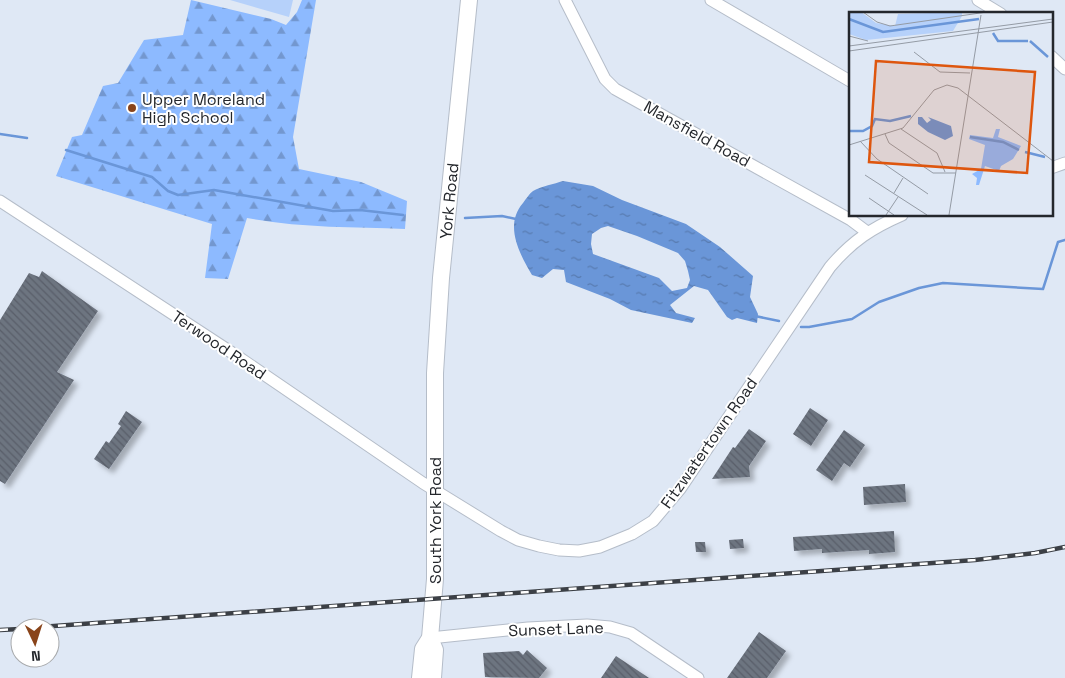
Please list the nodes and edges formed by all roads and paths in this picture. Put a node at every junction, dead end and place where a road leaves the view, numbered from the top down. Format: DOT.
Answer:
graph roads {
  1 [pos="469,0"];
  2 [pos="564,0"];
  3 [pos="711,0"];
  4 [pos="978,0"];
  5 [pos="999,12"];
  6 [pos="1052,57"];
  7 [pos="1065,69"];
  8 [pos="849,80"];
  9 [pos="1065,163"];
  10 [pos="1052,168"];
  11 [pos="0,201"];
  12 [pos="900,216"];
  13 [pos="867,232"];
  14 [pos="436,402"];
  15 [pos="436,491"];
  16 [pos="430,638"];
  17 [pos="420,678"];
  18 [pos="433,678"];
  19 [pos="698,678"];
  1 -- 14 [label="highway, York Road"];
  2 -- 13 [label="street, Mansfield Road"];
  3 -- 8 [label="street"];
  4 -- 5 [label="street"];
  6 -- 7 [label="street"];
  9 -- 10 [label="street"];
  11 -- 15 [label="street, Terwood Road"];
  12 -- 13 [label="street, Fitzwatertown Road"];
  13 -- 15 [label="street, Fitzwatertown Road"];
  14 -- 15 [label="highway, South York Road"];
  15 -- 16 [label="highway, South York Road"];
  16 -- 17 [label="highway, South York Road"];
  16 -- 18 [label="highway, South York Road"];
  16 -- 19 [label="street, Sunset Lane"];
}
